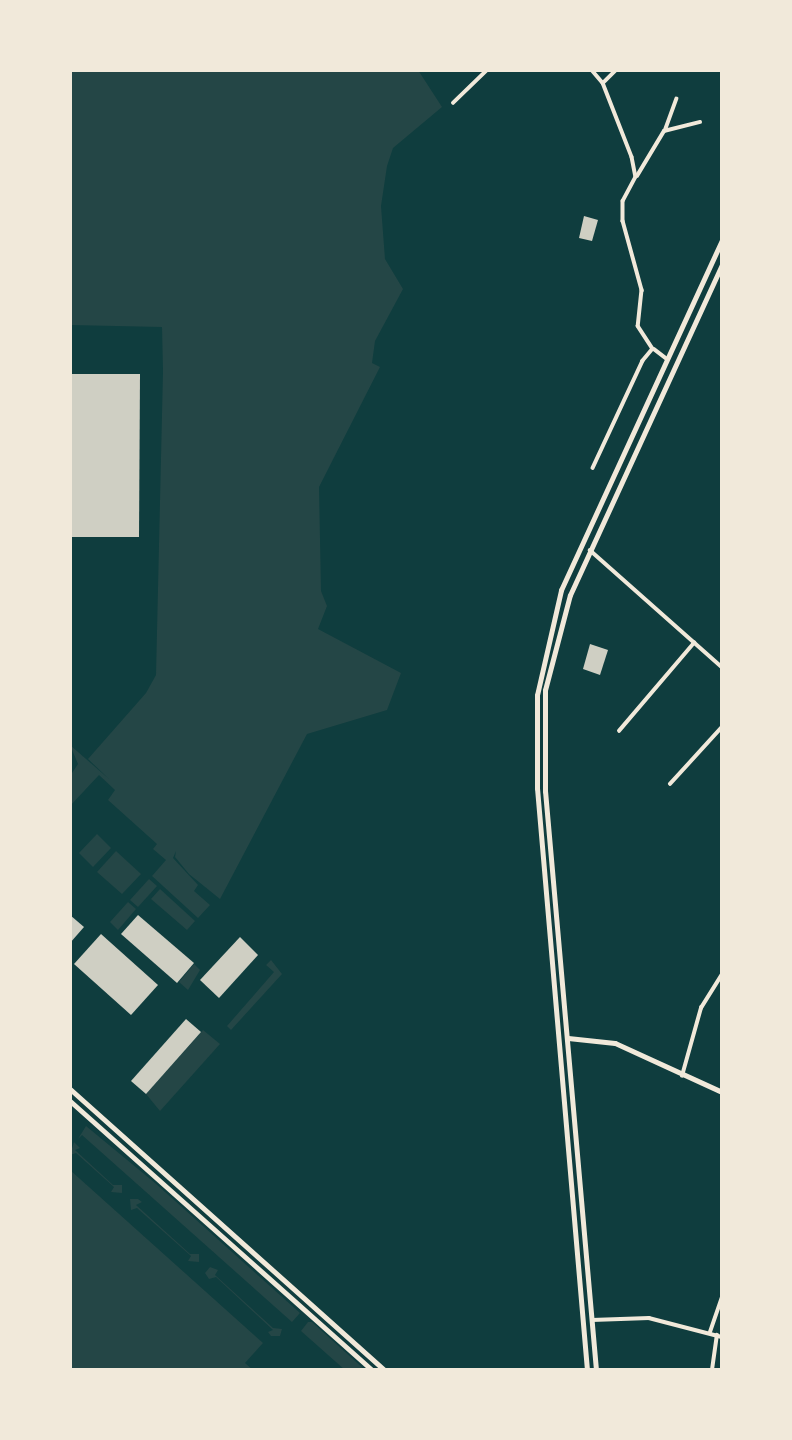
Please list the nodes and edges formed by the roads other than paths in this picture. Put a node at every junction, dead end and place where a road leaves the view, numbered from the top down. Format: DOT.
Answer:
graph roads {
  1 [pos="487,70"];
  2 [pos="592,70"];
  3 [pos="616,70"];
  4 [pos="603,83"];
  5 [pos="676,99"];
  6 [pos="453,103"];
  7 [pos="700,122"];
  8 [pos="664,131"];
  9 [pos="636,177"];
  10 [pos="722,240"];
  11 [pos="722,264"];
  12 [pos="653,349"];
  13 [pos="666,358"];
  14 [pos="624,451"];
  15 [pos="634,456"];
  16 [pos="593,468"];
  17 [pos="590,550"];
  18 [pos="694,643"];
  19 [pos="722,667"];
  20 [pos="722,727"];
  21 [pos="619,731"];
  22 [pos="670,784"];
  23 [pos="722,975"];
  24 [pos="570,1038"];
  25 [pos="561,1040"];
  26 [pos="681,1076"];
  27 [pos="70,1089"];
  28 [pos="722,1091"];
  29 [pos="70,1101"];
  30 [pos="582,1185"];
  31 [pos="573,1186"];
  32 [pos="577,1233"];
  33 [pos="585,1233"];
  34 [pos="722,1298"];
  35 [pos="592,1320"];
  36 [pos="710,1332"];
  37 [pos="720,1336"];
  38 [pos="373,1370"];
  39 [pos="384,1370"];
  40 [pos="587,1370"];
  41 [pos="596,1370"];
  42 [pos="712,1370"];
  1 -- 6 [label="street"];
  2 -- 4 [label="street"];
  3 -- 4 [label="street"];
  4 -- 9 [label="street"];
  5 -- 8 [label="street"];
  7 -- 8 [label="street"];
  8 -- 9 [label="street"];
  9 -- 12 [label="street"];
  10 -- 13 [label="main road"];
  11 -- 15 [label="main road"];
  12 -- 13 [label="street"];
  12 -- 16 [label="street"];
  13 -- 14 [label="main road"];
  14 -- 15 [label="main road"];
  14 -- 25 [label="main road"];
  15 -- 17 [label="main road"];
  17 -- 18 [label="street"];
  17 -- 24 [label="main road"];
  18 -- 19 [label="street"];
  18 -- 21 [label="street"];
  20 -- 22 [label="street"];
  23 -- 26 [label="street"];
  24 -- 25 [label="main road"];
  24 -- 26 [label="main road"];
  24 -- 30 [label="main road"];
  25 -- 31 [label="main road"];
  26 -- 28 [label="main road"];
  27 -- 39 [label="main road"];
  29 -- 38 [label="main road"];
  30 -- 31 [label="main road"];
  30 -- 33 [label="main road"];
  31 -- 32 [label="main road"];
  32 -- 33 [label="main road"];
  32 -- 40 [label="main road"];
  33 -- 35 [label="main road"];
  34 -- 36 [label="street"];
  35 -- 36 [label="street"];
  35 -- 41 [label="main road"];
  36 -- 37 [label="street"];
  37 -- 42 [label="street"];
}
